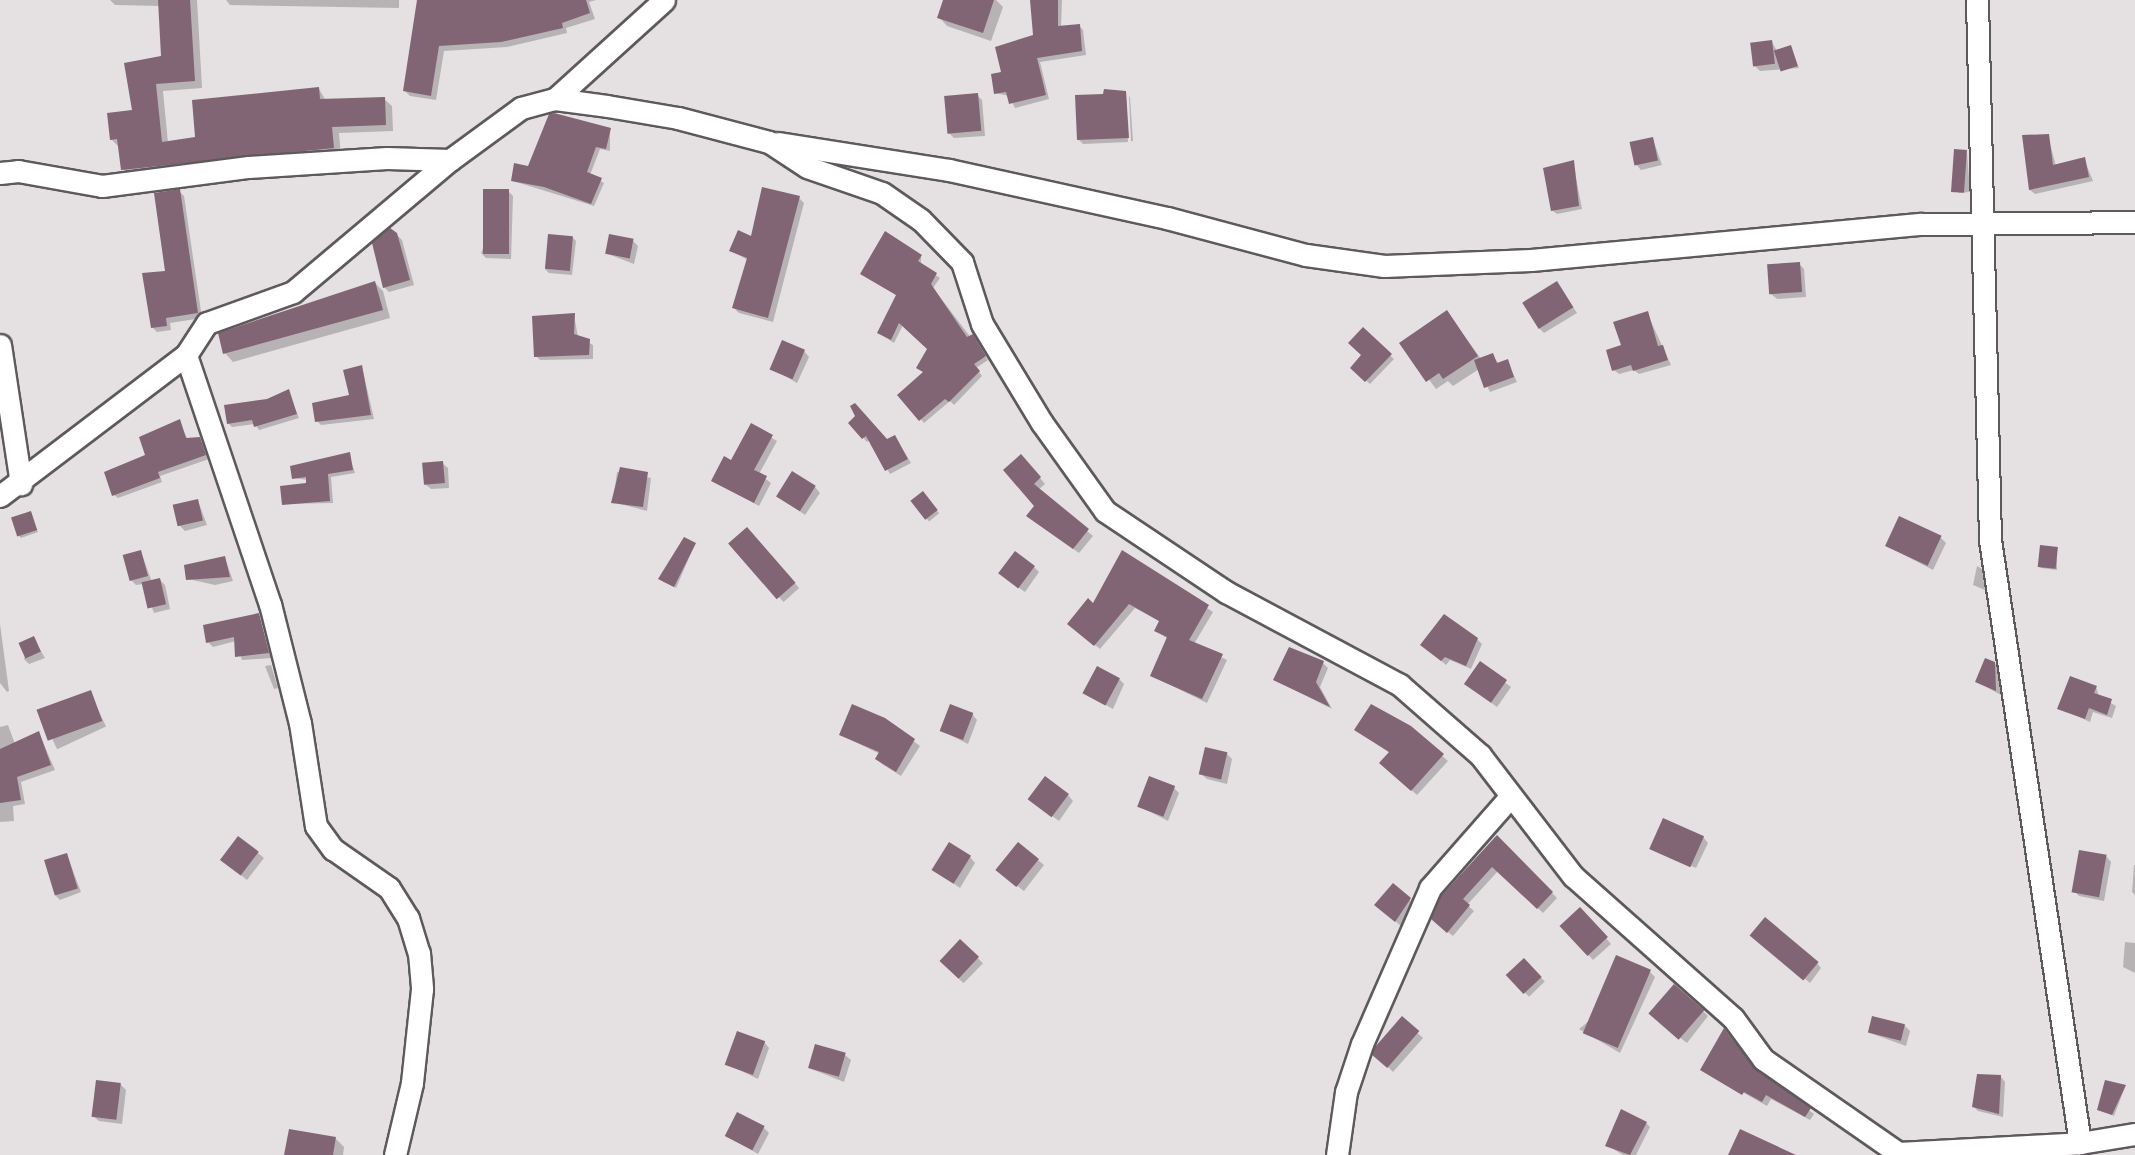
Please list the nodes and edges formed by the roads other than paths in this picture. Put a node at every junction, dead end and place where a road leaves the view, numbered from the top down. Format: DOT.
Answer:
graph roads {
  1 [pos="664,0"];
  2 [pos="1977,0"];
  3 [pos="555,99"];
  4 [pos="769,142"];
  5 [pos="450,160"];
  6 [pos="0,173"];
  7 [pos="2135,222"];
  8 [pos="1979,223"];
  9 [pos="0,345"];
  10 [pos="186,355"];
  11 [pos="21,484"];
  12 [pos="0,496"];
  13 [pos="1509,798"];
  14 [pos="2135,1134"];
  15 [pos="2080,1143"];
  16 [pos="1900,1154"];
  17 [pos="395,1155"];
  18 [pos="1337,1155"];
  1 -- 3 [label="street"];
  2 -- 8 [label="street"];
  3 -- 4 [label="street"];
  3 -- 5 [label="street"];
  4 -- 8 [label="street"];
  4 -- 13 [label="street"];
  5 -- 6 [label="street"];
  5 -- 10 [label="street"];
  7 -- 8 [label="street"];
  8 -- 15 [label="street"];
  9 -- 11 [label="street"];
  10 -- 11 [label="street"];
  10 -- 17 [label="street"];
  11 -- 12 [label="street"];
  13 -- 16 [label="street"];
  13 -- 18 [label="street"];
  14 -- 15 [label="street"];
  15 -- 16 [label="street"];
}
